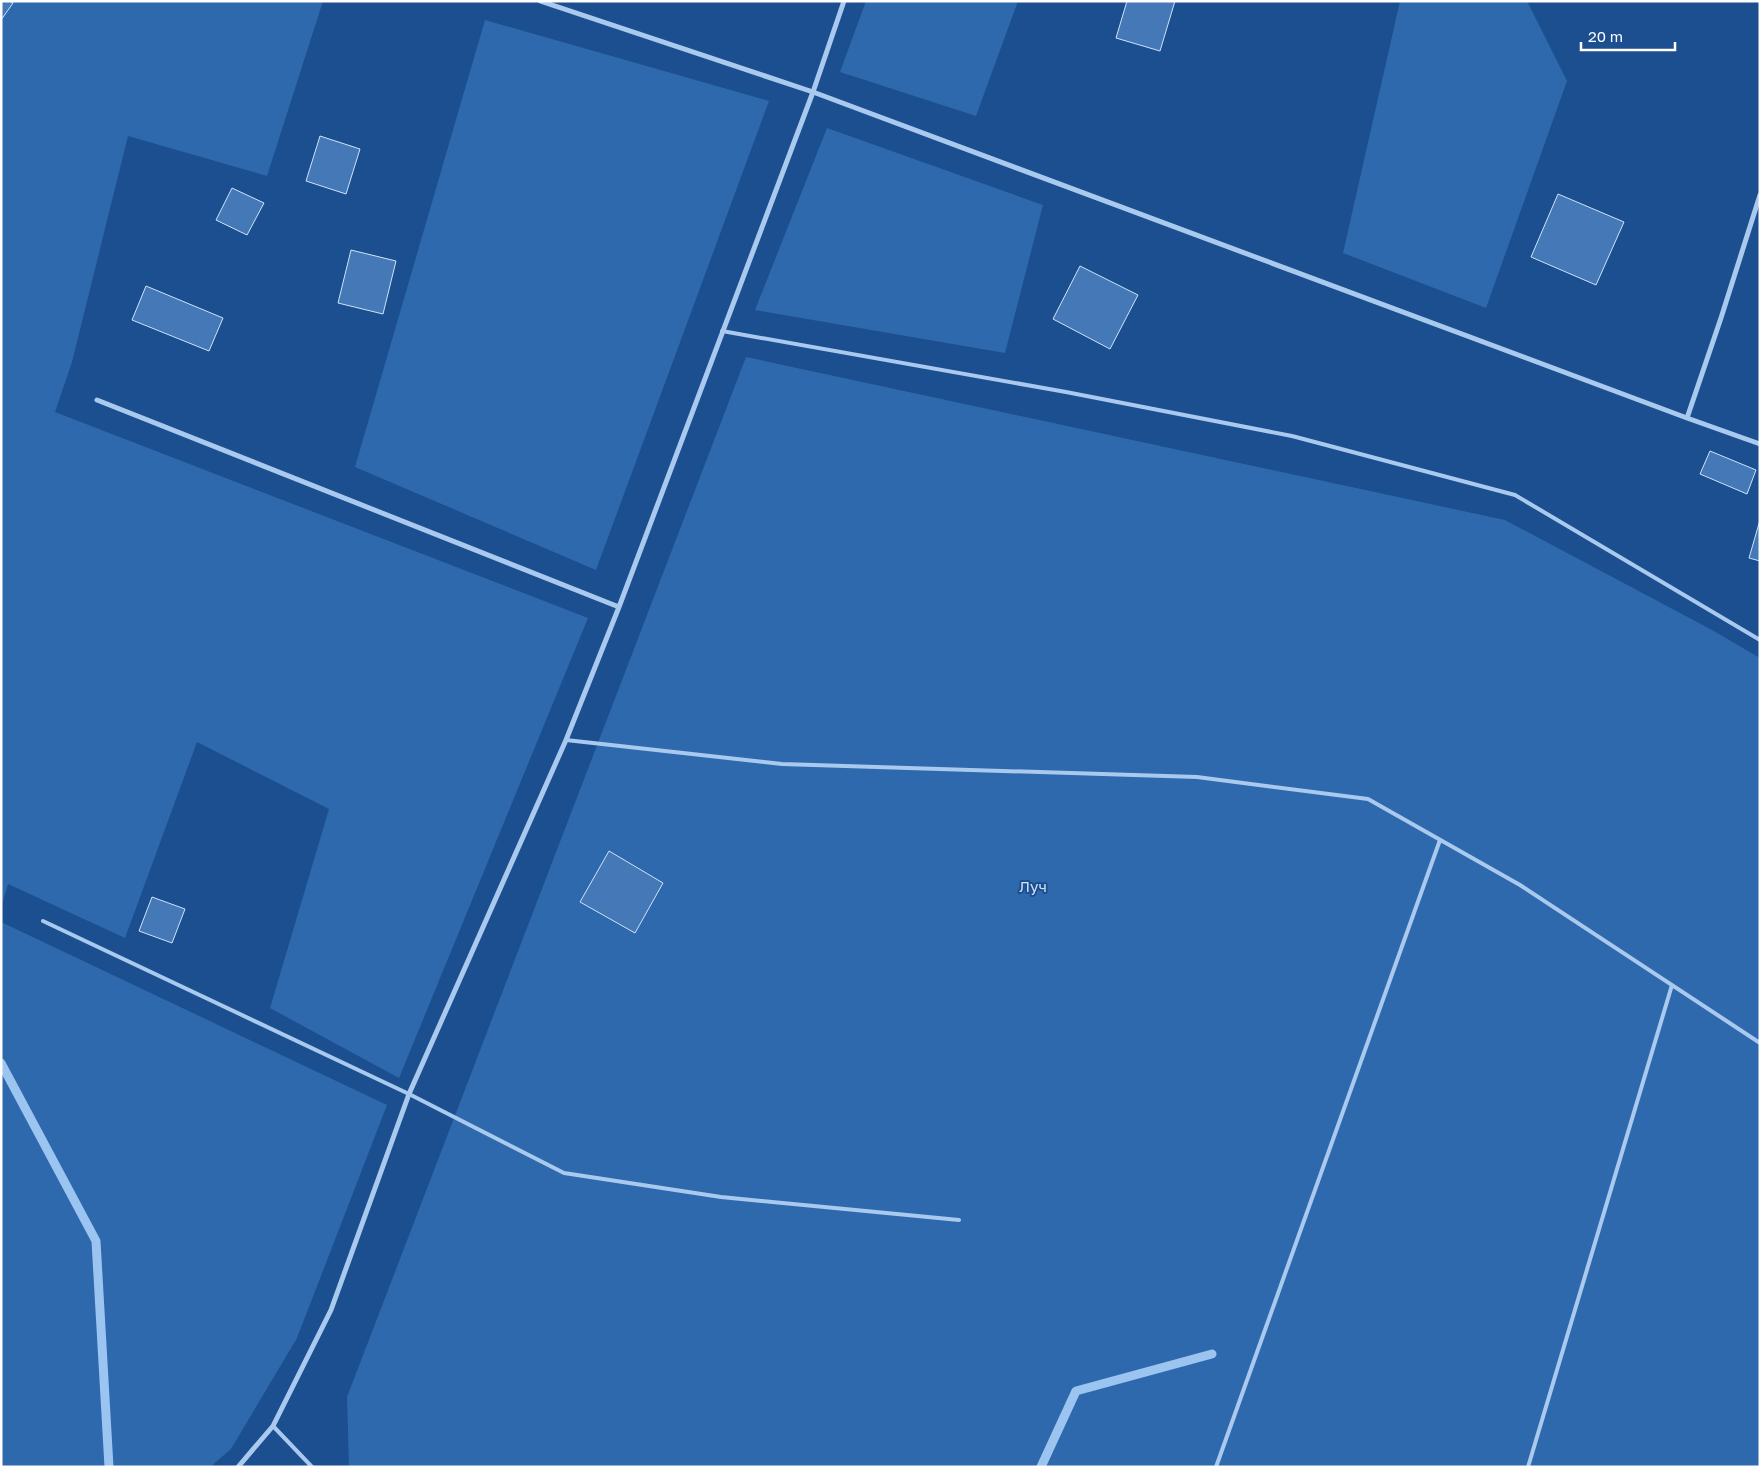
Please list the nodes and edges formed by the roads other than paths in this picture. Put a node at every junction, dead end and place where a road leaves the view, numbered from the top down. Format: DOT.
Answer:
graph roads {
  1 [pos="540,1"];
  2 [pos="844,1"];
  3 [pos="813,92"];
  4 [pos="1760,195"];
  5 [pos="722,331"];
  6 [pos="97,400"];
  7 [pos="1687,418"];
  8 [pos="1760,444"];
  9 [pos="619,606"];
  10 [pos="1760,640"];
  11 [pos="566,740"];
  12 [pos="1440,840"];
  13 [pos="43,921"];
  14 [pos="1672,985"];
  15 [pos="1760,1043"];
  16 [pos="409,1094"];
  17 [pos="960,1220"];
  18 [pos="273,1426"];
  19 [pos="238,1467"];
  20 [pos="312,1467"];
  21 [pos="1216,1467"];
  22 [pos="1528,1467"];
  1 -- 3 [label="street"];
  2 -- 3 [label="street"];
  3 -- 5 [label="street"];
  3 -- 7 [label="street"];
  4 -- 7 [label="street"];
  5 -- 9 [label="street"];
  5 -- 10 [label="lane"];
  6 -- 9 [label="street"];
  7 -- 8 [label="street"];
  9 -- 11 [label="street"];
  11 -- 12 [label="lane"];
  11 -- 16 [label="street"];
  12 -- 14 [label="lane"];
  12 -- 21 [label="lane"];
  13 -- 16 [label="lane"];
  14 -- 15 [label="lane"];
  14 -- 22 [label="lane"];
  16 -- 17 [label="lane"];
  16 -- 18 [label="street"];
  18 -- 19 [label="street"];
  18 -- 20 [label="lane"];
}
